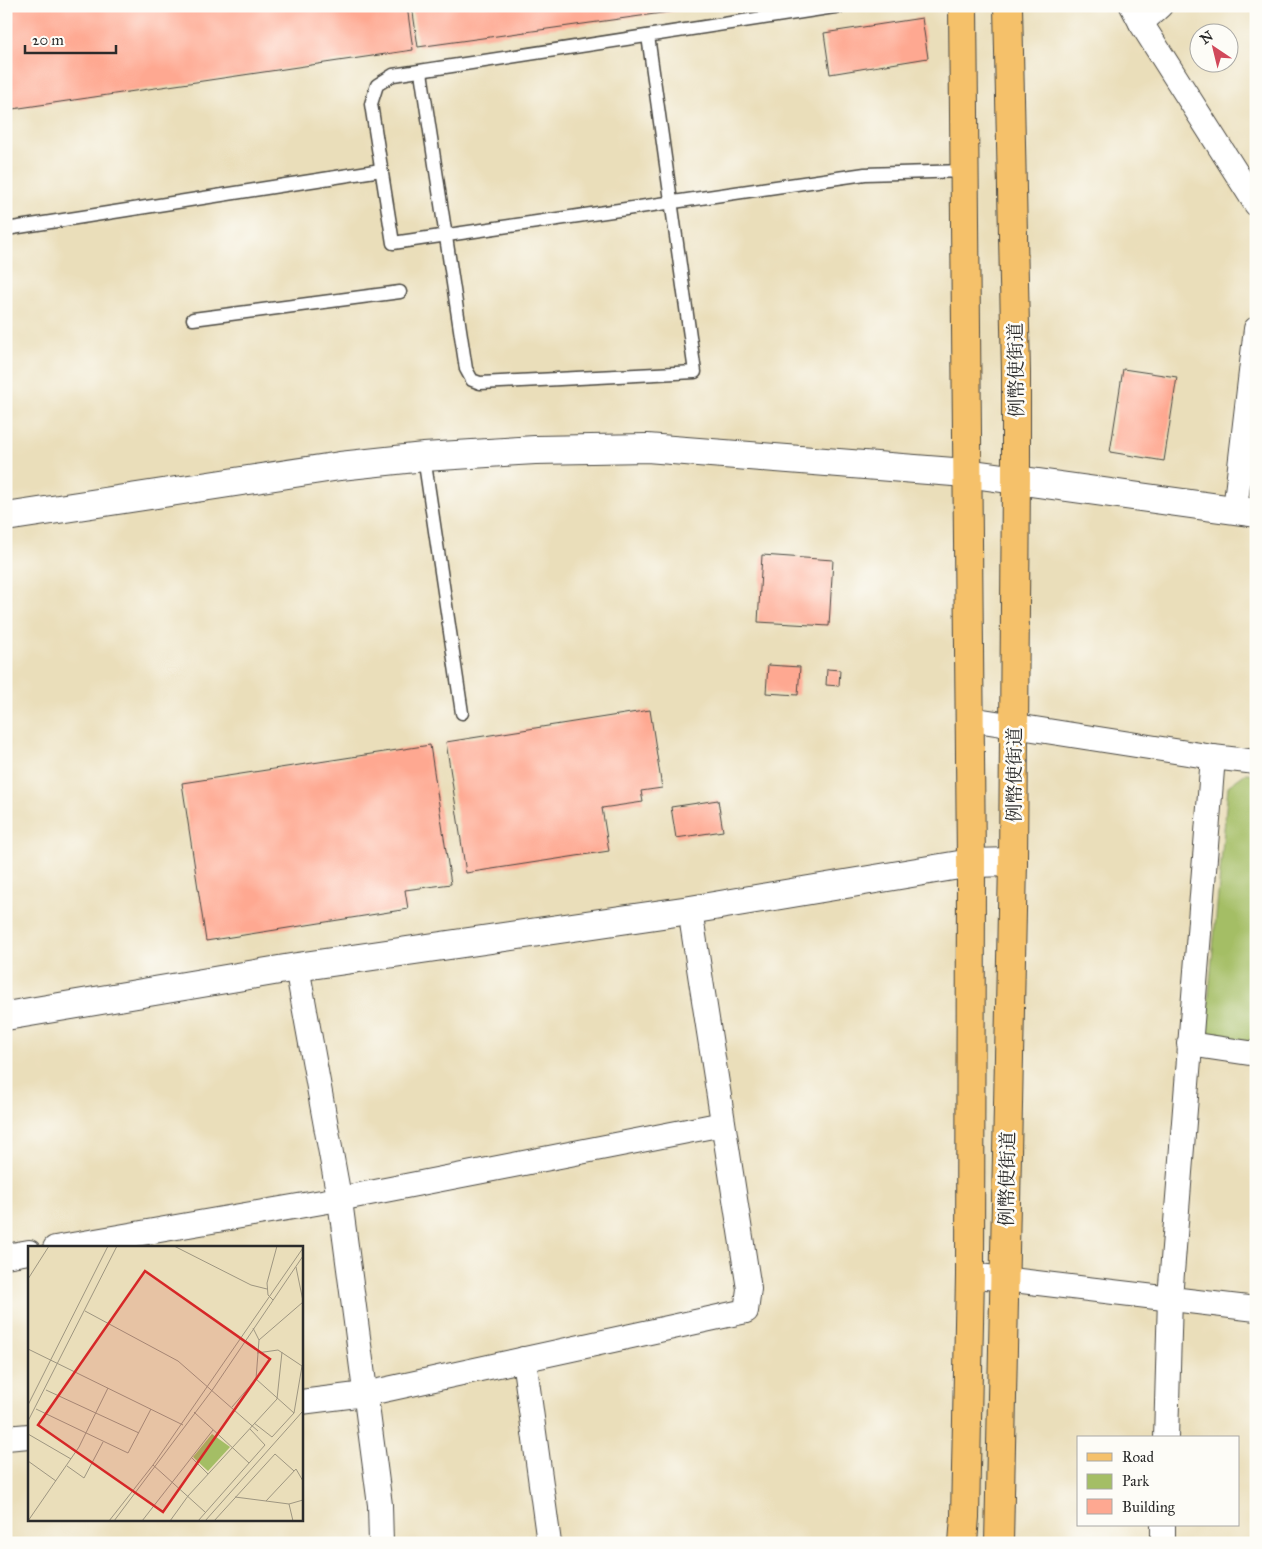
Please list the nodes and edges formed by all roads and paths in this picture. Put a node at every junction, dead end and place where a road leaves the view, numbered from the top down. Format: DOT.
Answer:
graph roads {
  1 [pos="841,6"];
  2 [pos="963,6"];
  3 [pos="1008,6"];
  4 [pos="1160,6"];
  5 [pos="1136,15"];
  6 [pos="648,36"];
  7 [pos="421,72"];
  8 [pos="381,170"];
  9 [pos="964,171"];
  10 [pos="672,203"];
  11 [pos="1256,204"];
  12 [pos="6,229"];
  13 [pos="446,236"];
  14 [pos="400,292"];
  15 [pos="193,319"];
  16 [pos="1256,330"];
  17 [pos="424,457"];
  18 [pos="966,473"];
  19 [pos="1016,479"];
  20 [pos="1246,511"];
  21 [pos="6,517"];
  22 [pos="462,713"];
  23 [pos="970,719"];
  24 [pos="1014,726"];
  25 [pos="1213,758"];
  26 [pos="1256,762"];
  27 [pos="1013,862"];
  28 [pos="971,863"];
  29 [pos="690,910"];
  30 [pos="297,967"];
  31 [pos="6,1016"];
  32 [pos="1189,1044"];
  33 [pos="1256,1054"];
  34 [pos="724,1124"];
  35 [pos="339,1198"];
  36 [pos="65,1246"];
  37 [pos="28,1252"];
  38 [pos="6,1256"];
  39 [pos="970,1275"];
  40 [pos="1006,1278"];
  41 [pos="1170,1298"];
  42 [pos="1256,1309"];
  43 [pos="524,1359"];
  44 [pos="365,1394"];
  45 [pos="302,1402"];
  46 [pos="28,1436"];
  47 [pos="1166,1436"];
  48 [pos="6,1438"];
  49 [pos="1163,1526"];
  50 [pos="381,1543"];
  51 [pos="549,1543"];
  52 [pos="963,1543"];
  53 [pos="999,1543"];
  54 [pos="1163,1543"];
  1 -- 6 [label="lane"];
  2 -- 9 [label="main road, 例幣使街道"];
  3 -- 19 [label="main road, 例幣使街道"];
  4 -- 5 [label="street"];
  5 -- 11 [label="street"];
  6 -- 7 [label="lane"];
  6 -- 10 [label="lane"];
  7 -- 8 [label="lane"];
  7 -- 13 [label="lane"];
  8 -- 12 [label="lane"];
  8 -- 13 [label="lane"];
  9 -- 10 [label="lane"];
  9 -- 18 [label="main road, 例幣使街道"];
  10 -- 13 [label="lane"];
  10 -- 13 [label="lane"];
  14 -- 15 [label="lane"];
  16 -- 20 [label="street"];
  17 -- 18 [label="street"];
  17 -- 21 [label="street"];
  17 -- 22 [label="lane"];
  18 -- 19 [label="street"];
  18 -- 23 [label="main road, 例幣使街道"];
  19 -- 20 [label="street"];
  19 -- 24 [label="main road, 例幣使街道"];
  23 -- 24 [label="street"];
  23 -- 28 [label="main road, 例幣使街道"];
  24 -- 25 [label="street"];
  24 -- 27 [label="main road, 例幣使街道"];
  25 -- 26 [label="street"];
  25 -- 32 [label="street"];
  27 -- 28 [label="street"];
  27 -- 40 [label="main road, 例幣使街道"];
  28 -- 29 [label="street"];
  28 -- 39 [label="main road, 例幣使街道"];
  29 -- 30 [label="street"];
  29 -- 34 [label="street"];
  30 -- 31 [label="street"];
  30 -- 35 [label="street"];
  32 -- 33 [label="street"];
  32 -- 41 [label="street"];
  34 -- 35 [label="street"];
  34 -- 43 [label="street"];
  35 -- 36 [label="street"];
  35 -- 44 [label="street"];
  37 -- 38 [label="street"];
  39 -- 40 [label="street"];
  39 -- 52 [label="main road, 例幣使街道"];
  40 -- 41 [label="street"];
  40 -- 53 [label="main road, 例幣使街道"];
  41 -- 42 [label="street"];
  41 -- 47 [label="street"];
  43 -- 44 [label="street"];
  43 -- 51 [label="street"];
  44 -- 45 [label="street"];
  44 -- 50 [label="street"];
  46 -- 48 [label="street"];
  49 -- 54 [label="street"];
}
